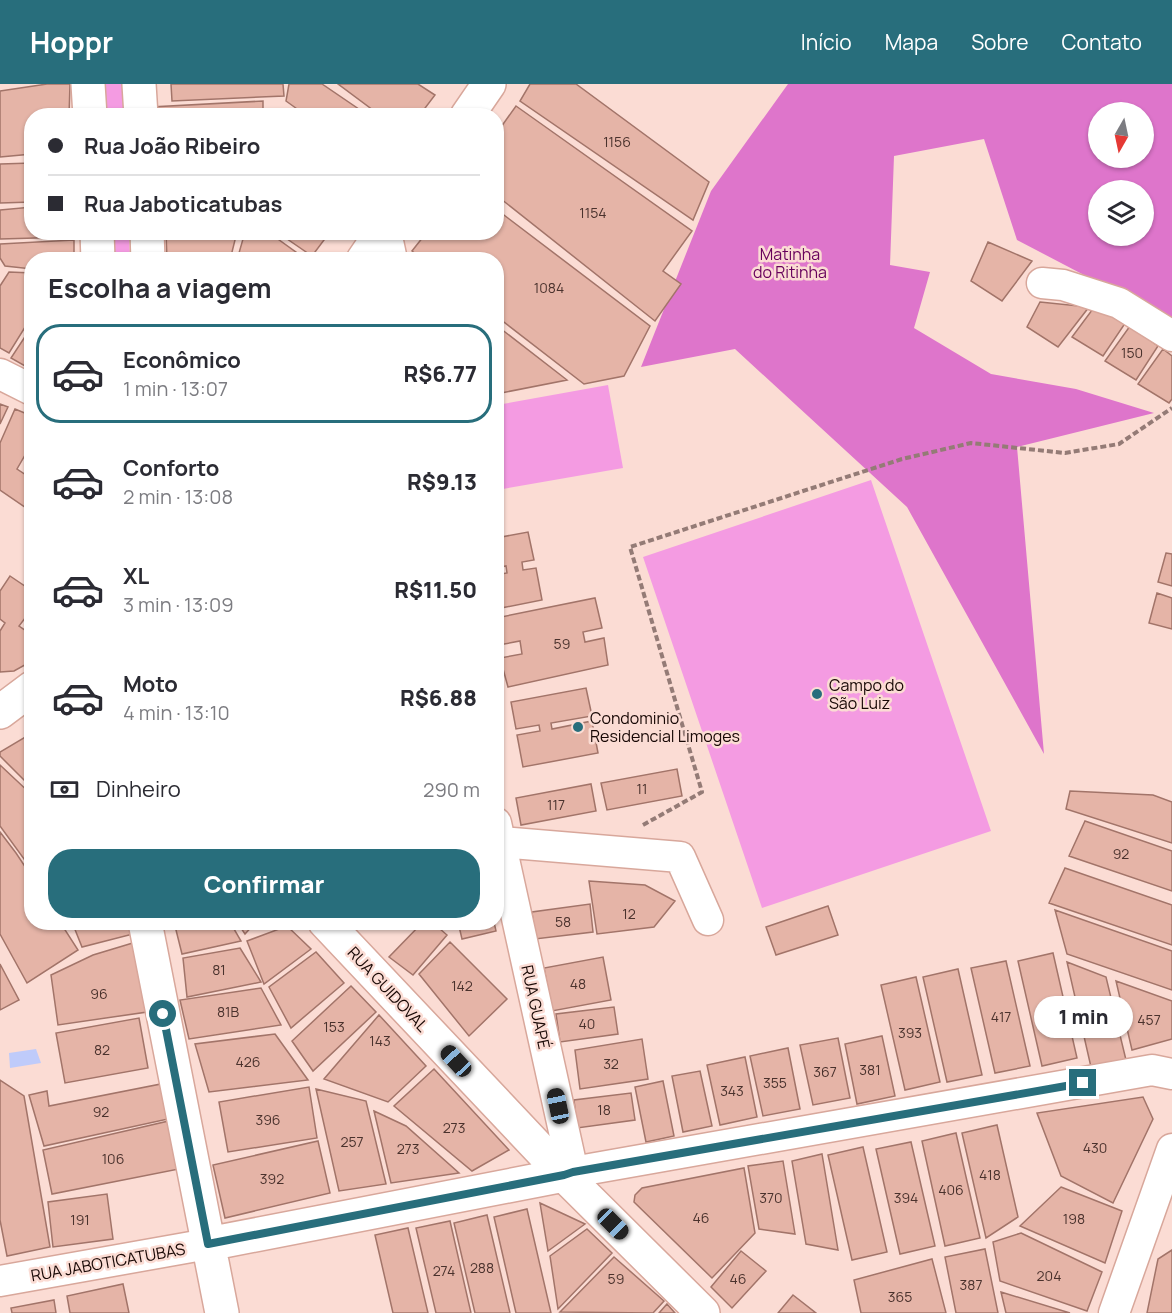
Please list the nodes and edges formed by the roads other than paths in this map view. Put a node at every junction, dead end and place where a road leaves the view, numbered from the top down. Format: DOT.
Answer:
graph roads {
  1 [pos="88,84"];
  2 [pos="139,84"];
  3 [pos="489,84"];
  4 [pos="90,108"];
  5 [pos="140,108"];
  6 [pos="472,108"];
  7 [pos="1042,283"];
  8 [pos="1172,336"];
  9 [pos="0,374"];
  10 [pos="24,386"];
  11 [pos="504,833"];
  12 [pos="504,861"];
  13 [pos="708,920"];
  14 [pos="147,930"];
  15 [pos="333,930"];
  16 [pos="1172,1074"];
  17 [pos="1172,1149"];
  18 [pos="569,1173"];
  19 [pos="1165,1199"];
  20 [pos="208,1244"];
  21 [pos="0,1281"];
  22 [pos="222,1313"];
  23 [pos="704,1313"];
  24 [pos="1114,1313"];
  1 -- 4 [label="street"];
  2 -- 5 [label="street"];
  3 -- 6 [label="street"];
  7 -- 8 [label="street"];
  9 -- 10 [label="street"];
  11 -- 13 [label="street, RUA GUAPÉ"];
  12 -- 18 [label="street, RUA GUAPÉ"];
  14 -- 20 [label="street"];
  15 -- 18 [label="street, RUA GUIDOVAL"];
  16 -- 18 [label="street, RUA JABOTICATUBAS"];
  17 -- 19 [label="street"];
  18 -- 20 [label="street, RUA JABOTICATUBAS"];
  18 -- 23 [label="street, RUA GUIDOVAL"];
  19 -- 24 [label="street"];
  20 -- 21 [label="street, RUA JABOTICATUBAS"];
  20 -- 22 [label="street"];
}
